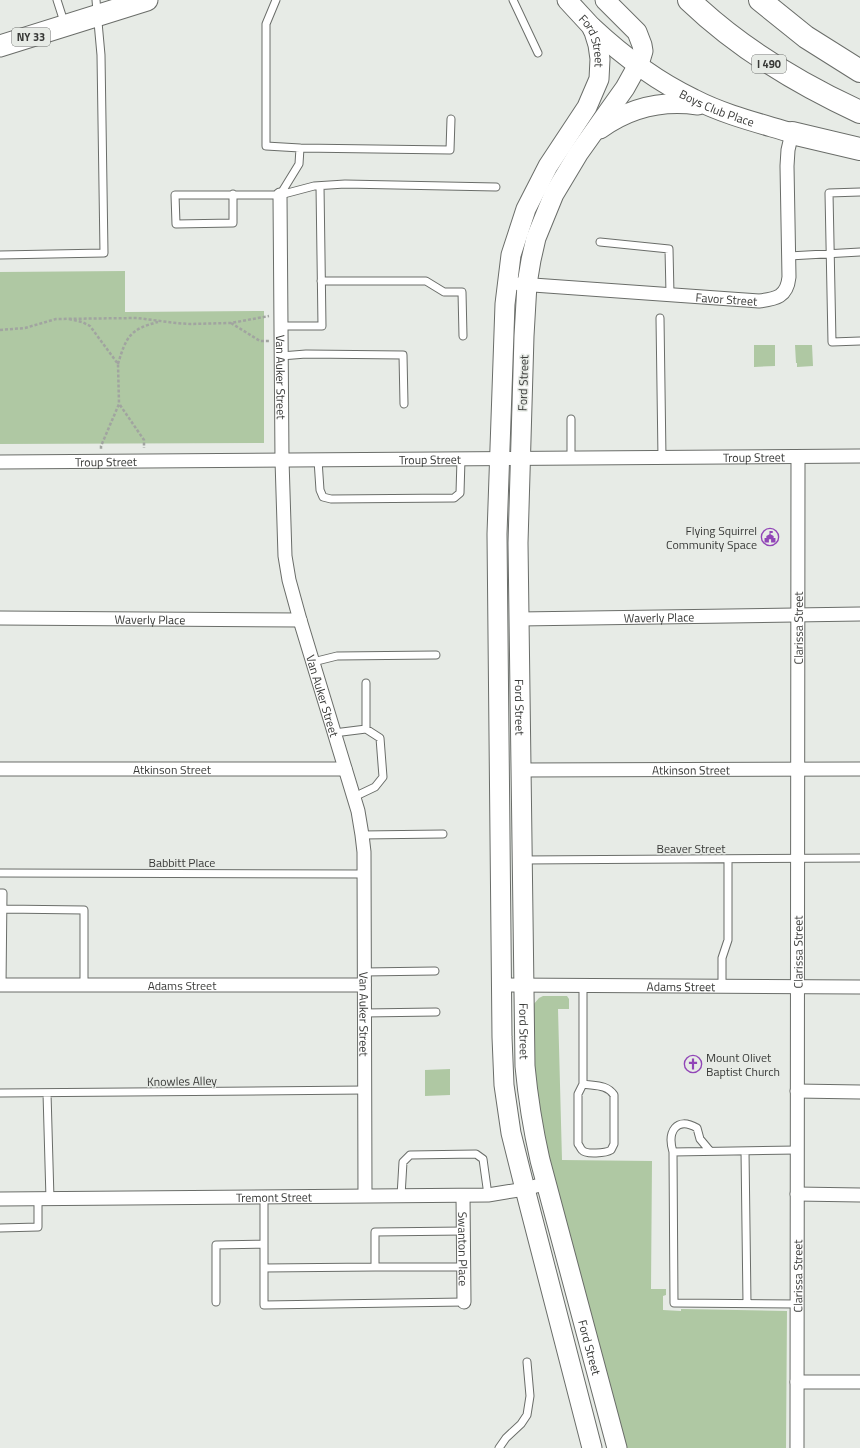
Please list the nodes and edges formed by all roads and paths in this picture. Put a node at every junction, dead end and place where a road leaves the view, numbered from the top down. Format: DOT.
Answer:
graph roads {
  1 [pos="57,0"];
  2 [pos="147,0"];
  3 [pos="276,0"];
  4 [pos="513,0"];
  5 [pos="567,0"];
  6 [pos="605,0"];
  7 [pos="688,0"];
  8 [pos="760,0"];
  9 [pos="97,8"];
  10 [pos="65,26"];
  11 [pos="591,26"];
  12 [pos="0,46"];
  13 [pos="538,53"];
  14 [pos="638,66"];
  15 [pos="860,71"];
  16 [pos="716,109"];
  17 [pos="860,112"];
  18 [pos="451,120"];
  19 [pos="792,133"];
  20 [pos="591,136"];
  21 [pos="300,148"];
  22 [pos="860,149"];
  23 [pos="860,155"];
  24 [pos="320,186"];
  25 [pos="496,187"];
  26 [pos="860,192"];
  27 [pos="233,194"];
  28 [pos="280,195"];
  29 [pos="600,242"];
  30 [pos="860,252"];
  31 [pos="830,254"];
  32 [pos="0,255"];
  33 [pos="789,256"];
  34 [pos="321,281"];
  35 [pos="507,283"];
  36 [pos="527,284"];
  37 [pos="670,294"];
  38 [pos="62,318"];
  39 [pos="660,318"];
  40 [pos="161,321"];
  41 [pos="281,321"];
  42 [pos="231,323"];
  43 [pos="0,330"];
  44 [pos="463,336"];
  45 [pos="281,341"];
  46 [pos="860,341"];
  47 [pos="281,356"];
  48 [pos="118,364"];
  49 [pos="119,404"];
  50 [pos="404,404"];
  51 [pos="571,419"];
  52 [pos="860,456"];
  53 [pos="798,457"];
  54 [pos="520,458"];
  55 [pos="571,458"];
  56 [pos="662,458"];
  57 [pos="461,459"];
  58 [pos="499,459"];
  59 [pos="282,460"];
  60 [pos="318,460"];
  61 [pos="101,461"];
  62 [pos="145,461"];
  63 [pos="0,462"];
  64 [pos="798,614"];
  65 [pos="860,614"];
  66 [pos="0,618"];
  67 [pos="519,618"];
  68 [pos="300,620"];
  69 [pos="436,655"];
  70 [pos="312,662"];
  71 [pos="366,683"];
  72 [pos="366,729"];
  73 [pos="334,733"];
  74 [pos="0,769"];
  75 [pos="797,769"];
  76 [pos="860,769"];
  77 [pos="345,770"];
  78 [pos="522,770"];
  79 [pos="354,797"];
  80 [pos="443,834"];
  81 [pos="362,835"];
  82 [pos="797,858"];
  83 [pos="860,858"];
  84 [pos="728,859"];
  85 [pos="523,860"];
  86 [pos="0,873"];
  87 [pos="364,874"];
  88 [pos="0,893"];
  89 [pos="3,909"];
  90 [pos="435,971"];
  91 [pos="364,978"];
  92 [pos="1,985"];
  93 [pos="84,985"];
  94 [pos="501,985"];
  95 [pos="524,985"];
  96 [pos="583,985"];
  97 [pos="722,986"];
  98 [pos="797,986"];
  99 [pos="860,987"];
  100 [pos="436,1012"];
  101 [pos="364,1013"];
  102 [pos="583,1084"];
  103 [pos="364,1090"];
  104 [pos="797,1091"];
  105 [pos="860,1092"];
  106 [pos="47,1093"];
  107 [pos="0,1094"];
  108 [pos="745,1150"];
  109 [pos="797,1150"];
  110 [pos="710,1151"];
  111 [pos="673,1152"];
  112 [pos="547,1183"];
  113 [pos="524,1189"];
  114 [pos="797,1194"];
  115 [pos="365,1195"];
  116 [pos="488,1195"];
  117 [pos="860,1195"];
  118 [pos="401,1196"];
  119 [pos="463,1196"];
  120 [pos="264,1197"];
  121 [pos="0,1199"];
  122 [pos="44,1199"];
  123 [pos="0,1228"];
  124 [pos="464,1231"];
  125 [pos="264,1244"];
  126 [pos="375,1267"];
  127 [pos="464,1267"];
  128 [pos="264,1268"];
  129 [pos="216,1302"];
  130 [pos="464,1302"];
  131 [pos="747,1303"];
  132 [pos="797,1304"];
  133 [pos="527,1362"];
  134 [pos="797,1382"];
  135 [pos="860,1382"];
  136 [pos="499,1448"];
  137 [pos="592,1448"];
  138 [pos="617,1448"];
  139 [pos="797,1448"];
  1 -- 10 [label="lane"];
  2 -- 9 [label="main road, NY 33"];
  3 -- 21 [label="lane"];
  4 -- 13 [label="lane"];
  5 -- 11 [label="main road, Ford Street"];
  6 -- 14 [label="main road, Ford Street"];
  7 -- 17 [label="highway, I 490"];
  8 -- 15 [label="highway"];
  9 -- 10 [label="main road, NY 33"];
  9 -- 32 [label="lane"];
  10 -- 12 [label="main road, NY 33"];
  11 -- 14 [label="main road, Boys Club Place"];
  11 -- 35 [label="main road, Ford Street"];
  14 -- 16 [label="main road, Boys Club Place"];
  14 -- 20 [label="main road, Ford Street"];
  16 -- 19 [label="main road, Boys Club Place"];
  16 -- 20 [label="main road"];
  18 -- 21 [label="lane"];
  19 -- 22 [label="highway"];
  19 -- 23 [label="street, Boys Club Place"];
  19 -- 33 [label="street, Favor Street"];
  20 -- 36 [label="main road, Ford Street"];
  21 -- 28 [label="lane"];
  24 -- 25 [label="lane"];
  24 -- 28 [label="lane"];
  24 -- 34 [label="lane"];
  26 -- 31 [label="lane"];
  27 -- 27 [label="lane"];
  27 -- 28 [label="lane"];
  28 -- 41 [label="street, Van Auker Street"];
  29 -- 37 [label="lane"];
  30 -- 31 [label="lane"];
  31 -- 33 [label="lane"];
  31 -- 46 [label="lane"];
  33 -- 37 [label="street, Favor Street"];
  34 -- 41 [label="lane"];
  34 -- 44 [label="lane"];
  35 -- 36 [label="street, Favor Street"];
  35 -- 58 [label="main road, Ford Street"];
  36 -- 37 [label="street, Favor Street"];
  36 -- 54 [label="main road, Ford Street"];
  38 -- 40 [label="path"];
  38 -- 43 [label="path"];
  38 -- 48 [label="path"];
  39 -- 56 [label="lane"];
  40 -- 42 [label="path"];
  40 -- 48 [label="path"];
  41 -- 42 [label="path"];
  41 -- 45 [label="street, Van Auker Street"];
  42 -- 45 [label="path"];
  45 -- 47 [label="street, Van Auker Street"];
  47 -- 50 [label="lane"];
  47 -- 59 [label="street, Van Auker Street"];
  48 -- 49 [label="path"];
  49 -- 61 [label="path"];
  49 -- 62 [label="path"];
  51 -- 55 [label="lane"];
  52 -- 53 [label="street, Troup Street"];
  53 -- 56 [label="street, Troup Street"];
  53 -- 64 [label="street, Clarissa Street"];
  54 -- 55 [label="street, Troup Street"];
  54 -- 58 [label="street, Troup Street"];
  54 -- 67 [label="main road, Ford Street"];
  55 -- 56 [label="street, Troup Street"];
  57 -- 58 [label="street, Troup Street"];
  57 -- 60 [label="street, Troup Street"];
  57 -- 60 [label="lane"];
  58 -- 94 [label="main road, Ford Street"];
  59 -- 60 [label="street, Troup Street"];
  59 -- 62 [label="street, Troup Street"];
  59 -- 68 [label="street, Van Auker Street"];
  61 -- 62 [label="street, Troup Street"];
  61 -- 63 [label="street, Troup Street"];
  64 -- 65 [label="street, Waverly Place"];
  64 -- 67 [label="street, Waverly Place"];
  64 -- 75 [label="street, Clarissa Street"];
  66 -- 68 [label="street, Waverly Place"];
  67 -- 78 [label="main road, Ford Street"];
  68 -- 70 [label="street, Van Auker Street"];
  69 -- 70 [label="lane"];
  70 -- 73 [label="street, Van Auker Street"];
  71 -- 72 [label="lane"];
  72 -- 73 [label="lane"];
  72 -- 79 [label="lane"];
  73 -- 77 [label="street, Van Auker Street"];
  74 -- 77 [label="street, Atkinson Street"];
  75 -- 76 [label="street, Atkinson Street"];
  75 -- 78 [label="street, Atkinson Street"];
  75 -- 82 [label="street, Clarissa Street"];
  77 -- 79 [label="street, Van Auker Street"];
  78 -- 85 [label="main road, Ford Street"];
  79 -- 81 [label="street, Van Auker Street"];
  80 -- 81 [label="lane"];
  81 -- 87 [label="street, Van Auker Street"];
  82 -- 83 [label="lane, Beaver Street"];
  82 -- 84 [label="lane, Beaver Street"];
  82 -- 98 [label="street, Clarissa Street"];
  84 -- 85 [label="lane, Beaver Street"];
  84 -- 97 [label="lane"];
  85 -- 95 [label="main road, Ford Street"];
  86 -- 87 [label="lane, Babbitt Place"];
  87 -- 91 [label="street, Van Auker Street"];
  88 -- 89 [label="lane"];
  89 -- 92 [label="lane"];
  89 -- 93 [label="lane"];
  90 -- 91 [label="lane"];
  91 -- 93 [label="street, Adams Street"];
  91 -- 101 [label="street, Van Auker Street"];
  92 -- 93 [label="street, Adams Street"];
  94 -- 95 [label="street, Adams Street"];
  94 -- 113 [label="main road, Ford Street"];
  95 -- 96 [label="street, Adams Street"];
  95 -- 112 [label="main road, Ford Street"];
  96 -- 97 [label="street, Adams Street"];
  96 -- 102 [label="lane"];
  97 -- 98 [label="street, Adams Street"];
  98 -- 99 [label="street, Adams Street"];
  98 -- 104 [label="street, Clarissa Street"];
  100 -- 101 [label="lane"];
  101 -- 103 [label="street, Van Auker Street"];
  102 -- 102 [label="lane"];
  103 -- 106 [label="lane, Knowles Alley"];
  103 -- 115 [label="street, Van Auker Street"];
  104 -- 105 [label="street"];
  104 -- 109 [label="street, Clarissa Street"];
  106 -- 107 [label="lane, Knowles Alley"];
  106 -- 122 [label="lane"];
  108 -- 109 [label="lane"];
  108 -- 110 [label="lane"];
  108 -- 131 [label="lane"];
  109 -- 114 [label="street, Clarissa Street"];
  110 -- 111 [label="lane"];
  110 -- 111 [label="lane"];
  111 -- 131 [label="lane"];
  112 -- 113 [label="street, Tremont Street"];
  112 -- 138 [label="main road, Ford Street"];
  113 -- 116 [label="street, Tremont Street"];
  113 -- 137 [label="main road, Ford Street"];
  114 -- 117 [label="street"];
  114 -- 132 [label="street, Clarissa Street"];
  115 -- 118 [label="street, Tremont Street"];
  115 -- 120 [label="street, Tremont Street"];
  116 -- 118 [label="lane"];
  116 -- 119 [label="street, Tremont Street"];
  118 -- 119 [label="street, Tremont Street"];
  119 -- 124 [label="street, Swanton Place"];
  120 -- 122 [label="street, Tremont Street"];
  120 -- 125 [label="lane"];
  121 -- 122 [label="street, Tremont Street"];
  122 -- 123 [label="lane"];
  124 -- 126 [label="lane"];
  124 -- 127 [label="street, Swanton Place"];
  125 -- 128 [label="lane"];
  125 -- 129 [label="lane"];
  126 -- 127 [label="lane"];
  126 -- 128 [label="lane"];
  127 -- 130 [label="street, Swanton Place"];
  128 -- 130 [label="lane"];
  131 -- 132 [label="lane"];
  132 -- 134 [label="street, Clarissa Street"];
  133 -- 136 [label="lane"];
  134 -- 135 [label="street"];
  134 -- 139 [label="street, Clarissa Street"];
}
